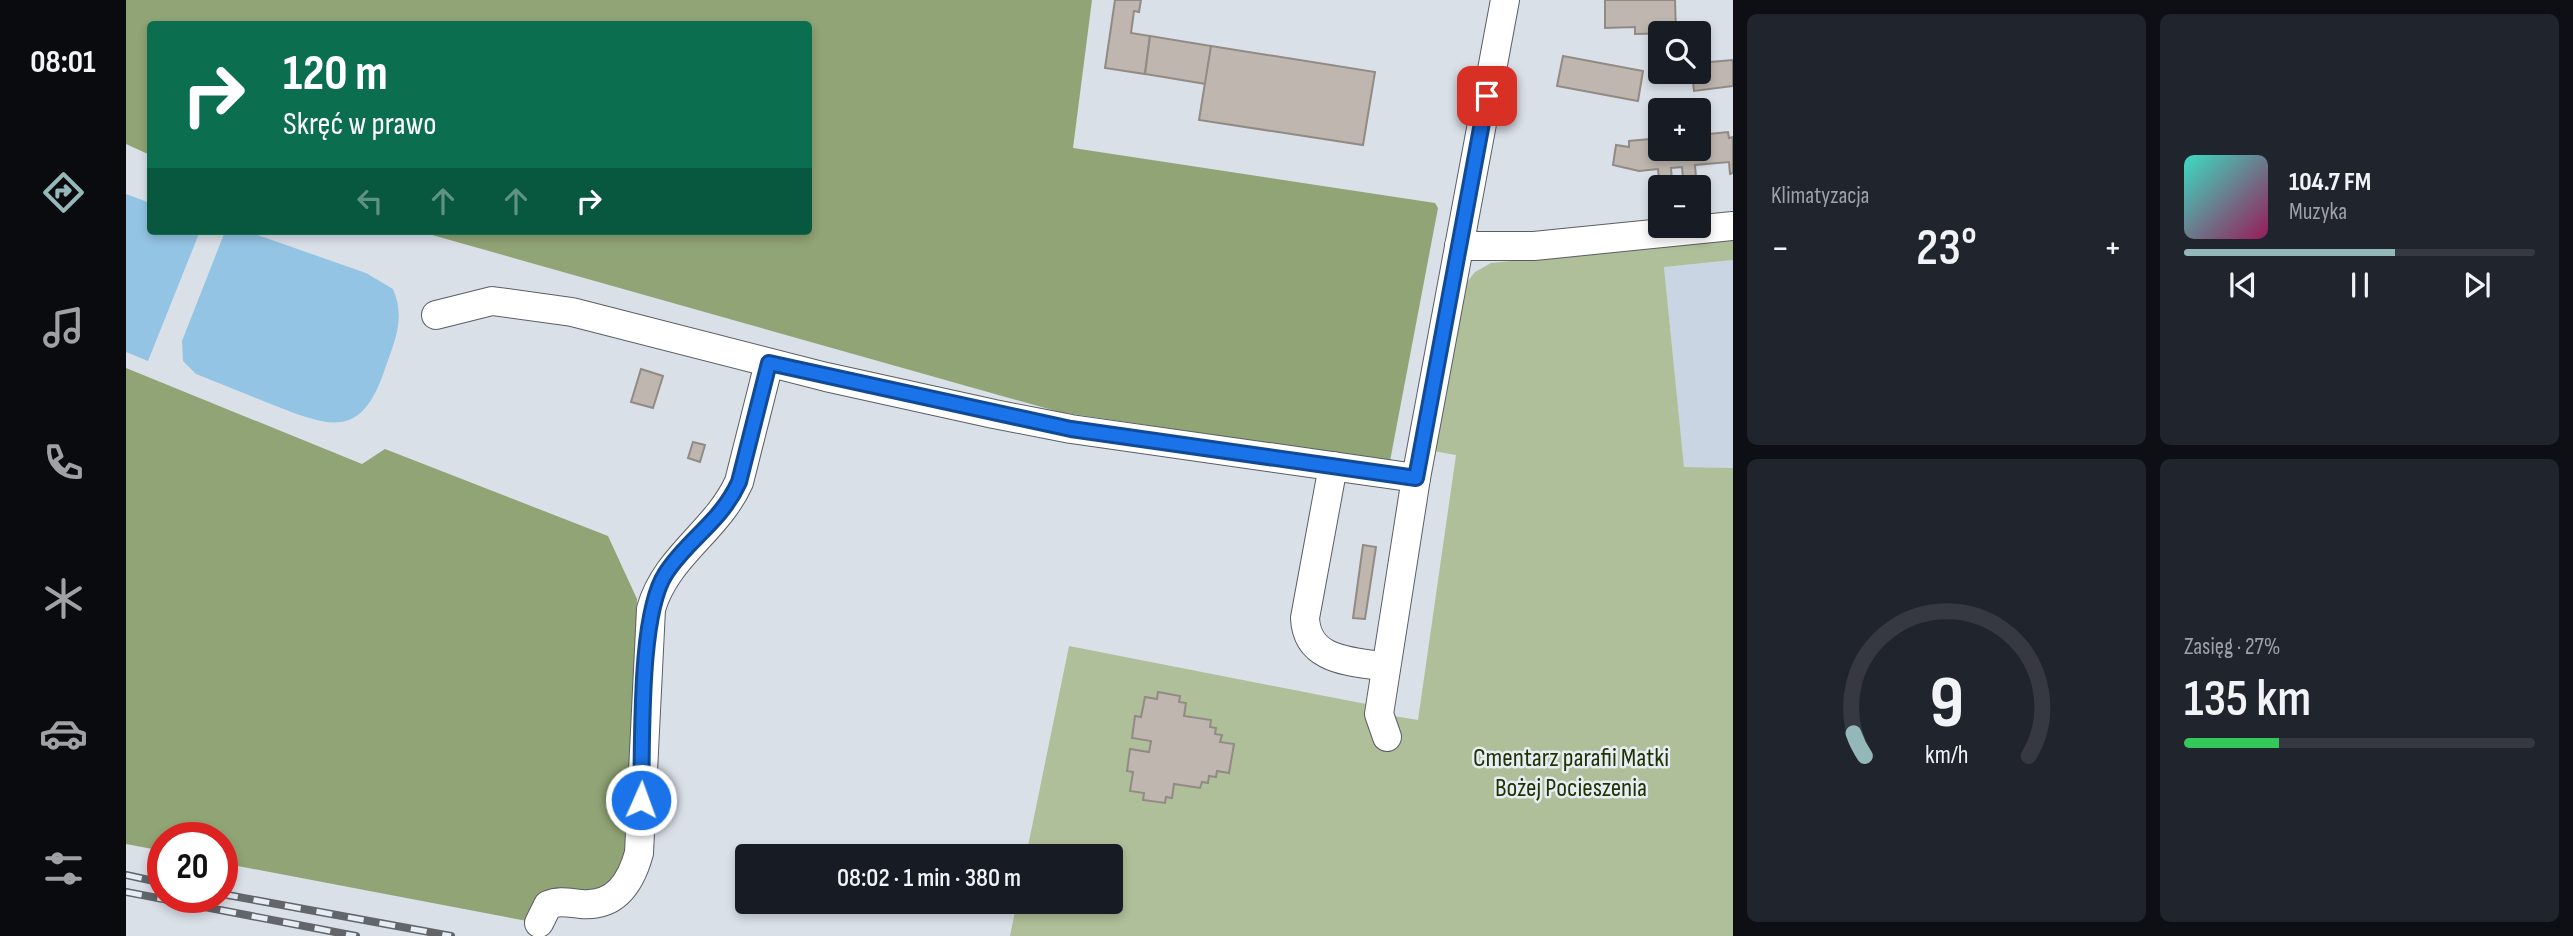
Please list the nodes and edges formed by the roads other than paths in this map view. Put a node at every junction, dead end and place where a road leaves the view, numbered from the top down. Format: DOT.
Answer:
graph roads {
  1 [pos="1505,0"];
  2 [pos="1733,226"];
  3 [pos="1459,246"];
  4 [pos="436,315"];
  5 [pos="769,363"];
  6 [pos="1333,466"];
  7 [pos="1416,478"];
  8 [pos="1386,667"];
  9 [pos="1387,737"];
  10 [pos="539,923"];
  1 -- 3 [label="street"];
  2 -- 3 [label="street"];
  3 -- 7 [label="street"];
  4 -- 5 [label="street"];
  5 -- 6 [label="street"];
  5 -- 10 [label="street"];
  6 -- 7 [label="street"];
  6 -- 8 [label="street"];
  7 -- 8 [label="street"];
  8 -- 9 [label="street"];
}
